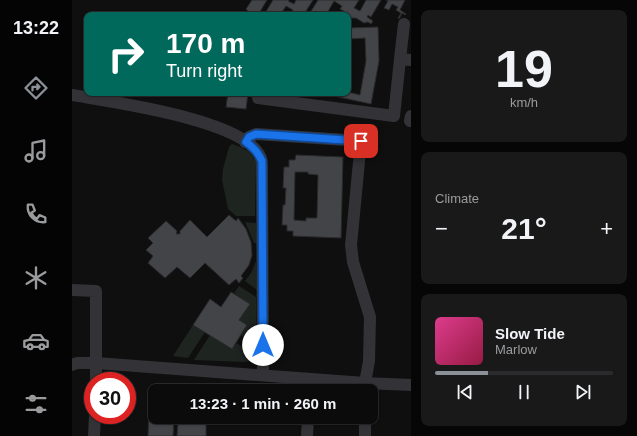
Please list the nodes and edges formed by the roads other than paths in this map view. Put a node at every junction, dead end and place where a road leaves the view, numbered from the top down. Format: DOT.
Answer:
graph roads {
  1 [pos="404,24"];
  2 [pos="406,60"];
  3 [pos="72,95"];
  4 [pos="258,98"];
  5 [pos="411,116"];
  6 [pos="410,121"];
  7 [pos="246,142"];
  8 [pos="72,290"];
  9 [pos="96,363"];
  10 [pos="72,365"];
  11 [pos="96,372"];
  12 [pos="263,375"];
  13 [pos="305,384"];
  14 [pos="365,384"];
  15 [pos="411,385"];
  16 [pos="378,386"];
  17 [pos="94,424"];
  18 [pos="308,424"];
  19 [pos="365,424"];
  20 [pos="94,436"];
  21 [pos="307,436"];
  22 [pos="365,436"];
  1 -- 2 [label="street"];
  2 -- 4 [label="street"];
  3 -- 7 [label="street"];
  5 -- 6 [label="street"];
  7 -- 12 [label="street"];
  7 -- 14 [label="street"];
  8 -- 9 [label="street"];
  9 -- 10 [label="street"];
  9 -- 11 [label="street"];
  9 -- 12 [label="street"];
  12 -- 13 [label="street"];
  15 -- 16 [label="street"];
  17 -- 20 [label="street"];
  18 -- 21 [label="street"];
  19 -- 22 [label="street"];
}
